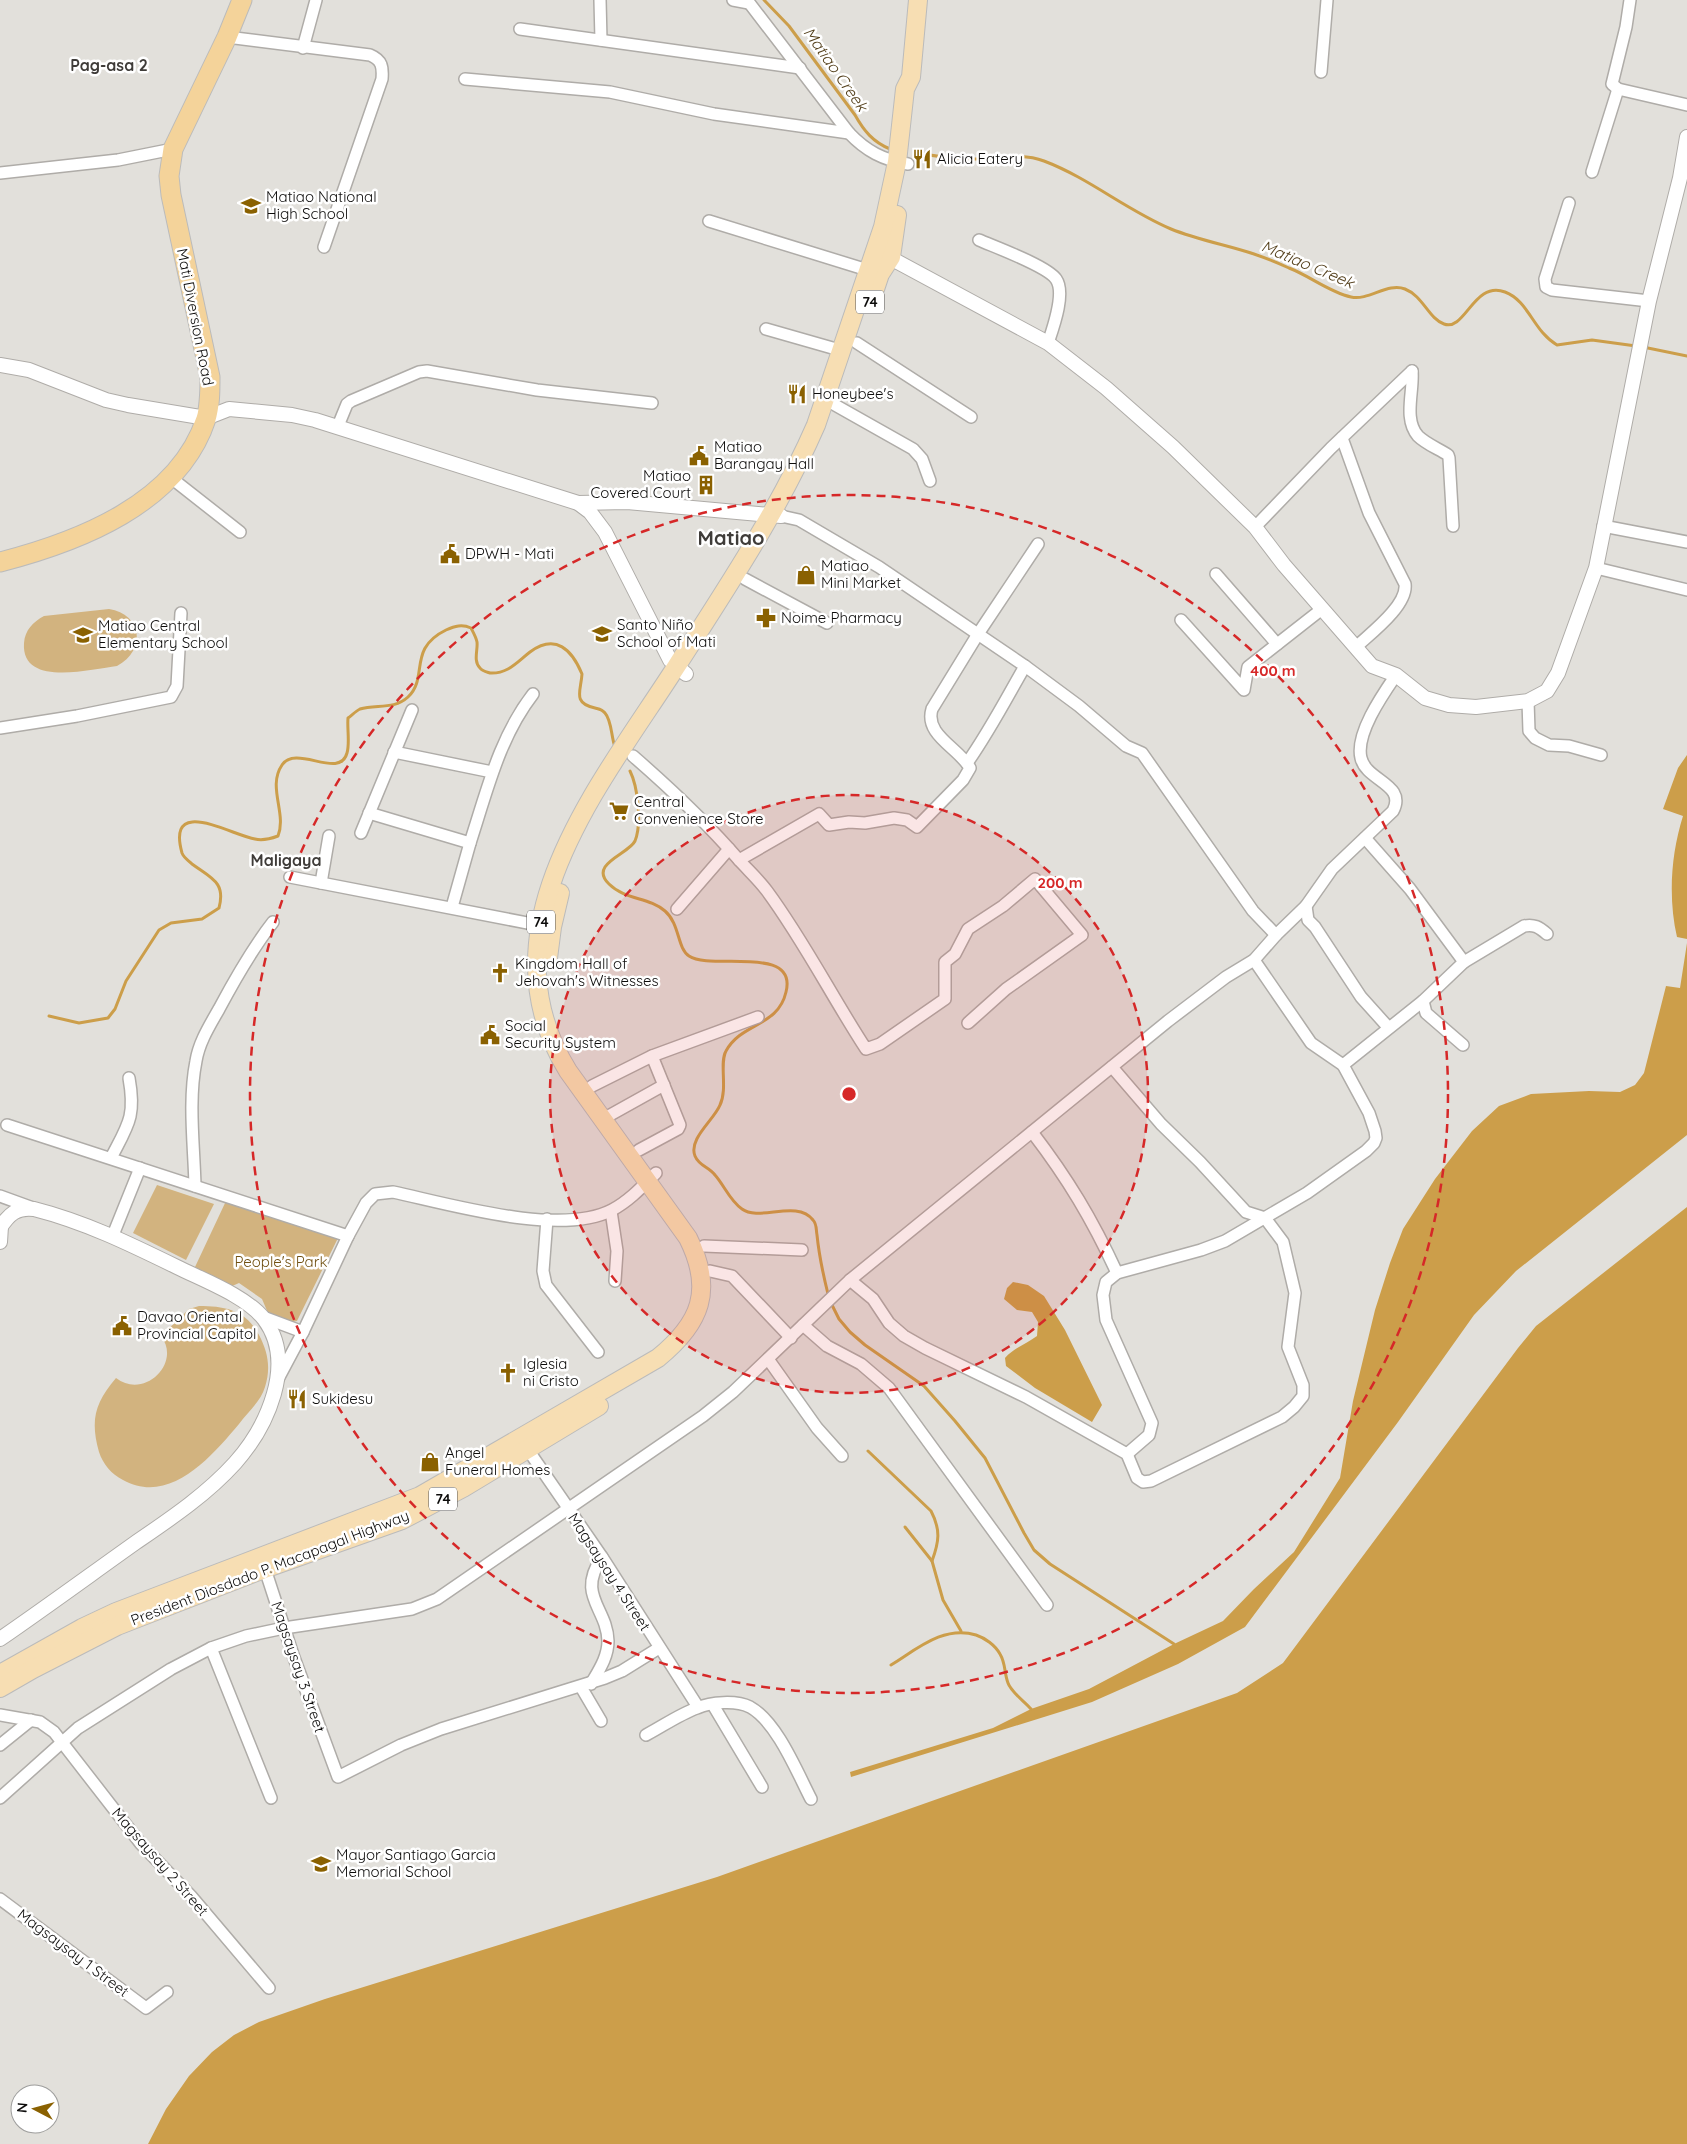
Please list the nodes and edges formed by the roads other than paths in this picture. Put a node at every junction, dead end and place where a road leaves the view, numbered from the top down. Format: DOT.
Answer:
graph roads {
  1 [pos="242,0"];
  2 [pos="316,0"];
  3 [pos="600,0"];
  4 [pos="733,0"];
  5 [pos="918,0"];
  6 [pos="1326,0"];
  7 [pos="1630,0"];
  8 [pos="748,1"];
  9 [pos="520,29"];
  10 [pos="227,37"];
  11 [pos="601,40"];
  12 [pos="303,48"];
  13 [pos="800,68"];
  14 [pos="1321,72"];
  15 [pos="465,79"];
  16 [pos="1618,89"];
  17 [pos="1687,105"];
  18 [pos="849,133"];
  19 [pos="1687,137"];
  20 [pos="173,148"];
  21 [pos="902,163"];
  22 [pos="1592,172"];
  23 [pos="0,173"];
  24 [pos="1569,204"];
  25 [pos="709,220"];
  26 [pos="979,240"];
  27 [pos="324,247"];
  28 [pos="883,254"];
  29 [pos="875,272"];
  30 [pos="1649,301"];
  31 [pos="766,329"];
  32 [pos="1048,343"];
  33 [pos="850,347"];
  34 [pos="0,365"];
  35 [pos="210,398"];
  36 [pos="652,403"];
  37 [pos="835,405"];
  38 [pos="229,409"];
  39 [pos="971,417"];
  40 [pos="206,418"];
  41 [pos="338,426"];
  42 [pos="1342,438"];
  43 [pos="170,477"];
  44 [pos="930,481"];
  45 [pos="578,503"];
  46 [pos="775,516"];
  47 [pos="1453,526"];
  48 [pos="1603,526"];
  49 [pos="1255,527"];
  50 [pos="240,532"];
  51 [pos="1687,542"];
  52 [pos="1038,544"];
  53 [pos="0,562"];
  54 [pos="1596,568"];
  55 [pos="1216,574"];
  56 [pos="745,579"];
  57 [pos="1687,590"];
  58 [pos="1322,609"];
  59 [pos="181,613"];
  60 [pos="1181,620"];
  61 [pos="827,623"];
  62 [pos="978,634"];
  63 [pos="1277,644"];
  64 [pos="1356,646"];
  65 [pos="1025,666"];
  66 [pos="681,670"];
  67 [pos="1396,675"];
  68 [pos="532,694"];
  69 [pos="1528,701"];
  70 [pos="412,710"];
  71 [pos="0,728"];
  72 [pos="394,752"];
  73 [pos="1601,755"];
  74 [pos="633,756"];
  75 [pos="967,763"];
  76 [pos="492,772"];
  77 [pos="368,814"];
  78 [pos="360,833"];
  79 [pos="329,836"];
  80 [pos="1365,838"];
  81 [pos="470,843"];
  82 [pos="729,849"];
  83 [pos="739,860"];
  84 [pos="290,877"];
  85 [pos="321,883"];
  86 [pos="1306,906"];
  87 [pos="452,907"];
  88 [pos="677,909"];
  89 [pos="273,922"];
  90 [pos="546,926"];
  91 [pos="1547,934"];
  92 [pos="1276,935"];
  93 [pos="1254,960"];
  94 [pos="1464,962"];
  95 [pos="1423,1001"];
  96 [pos="758,1017"];
  97 [pos="968,1023"];
  98 [pos="552,1025"];
  99 [pos="1388,1027"];
  100 [pos="1463,1045"];
  101 [pos="652,1056"];
  102 [pos="1343,1065"];
  103 [pos="1112,1067"];
  104 [pos="130,1078"];
  105 [pos="664,1085"];
  106 [pos="592,1086"];
  107 [pos="607,1116"];
  108 [pos="7,1125"];
  109 [pos="1032,1132"];
  110 [pos="639,1150"];
  111 [pos="111,1158"];
  112 [pos="140,1168"];
  113 [pos="652,1177"];
  114 [pos="195,1186"];
  115 [pos="0,1196"];
  116 [pos="34,1209"];
  117 [pos="611,1211"];
  118 [pos="1265,1218"];
  119 [pos="547,1219"];
  120 [pos="1,1227"];
  121 [pos="113,1235"];
  122 [pos="348,1236"];
  123 [pos="0,1242"];
  124 [pos="704,1246"];
  125 [pos="802,1250"];
  126 [pos="710,1270"];
  127 [pos="1116,1273"];
  128 [pos="850,1280"];
  129 [pos="615,1281"];
  130 [pos="263,1318"];
  131 [pos="803,1326"];
  132 [pos="303,1332"];
  133 [pos="791,1338"];
  134 [pos="598,1352"];
  135 [pos="768,1359"];
  136 [pos="277,1379"];
  137 [pos="524,1443"];
  138 [pos="1127,1454"];
  139 [pos="842,1456"];
  140 [pos="568,1508"];
  141 [pos="602,1557"];
  142 [pos="263,1563"];
  143 [pos="1047,1605"];
  144 [pos="284,1628"];
  145 [pos="0,1639"];
  146 [pos="211,1648"];
  147 [pos="659,1648"];
  148 [pos="0,1674"];
  149 [pos="586,1685"];
  150 [pos="0,1688"];
  151 [pos="713,1705"];
  152 [pos="698,1707"];
  153 [pos="0,1715"];
  154 [pos="31,1720"];
  155 [pos="602,1722"];
  156 [pos="646,1735"];
  157 [pos="63,1741"];
  158 [pos="0,1745"];
  159 [pos="762,1787"];
  160 [pos="0,1798"];
  161 [pos="271,1798"];
  162 [pos="811,1799"];
  163 [pos="0,1899"];
  164 [pos="269,1988"];
  165 [pos="167,1992"];
  1 -- 10 [label="highway, Mati Diversion Road"];
  2 -- 12 [label="street"];
  3 -- 11 [label="street"];
  4 -- 8 [label="street"];
  5 -- 21 [label="main road, President Diosdado P. Macapagal Highway / 74"];
  6 -- 14 [label="street"];
  7 -- 16 [label="street"];
  8 -- 13 [label="street"];
  9 -- 11 [label="street"];
  10 -- 12 [label="street"];
  10 -- 20 [label="highway, Mati Diversion Road"];
  11 -- 13 [label="street"];
  12 -- 27 [label="street"];
  13 -- 18 [label="street"];
  15 -- 18 [label="street"];
  16 -- 17 [label="street"];
  16 -- 22 [label="street"];
  18 -- 21 [label="street"];
  19 -- 30 [label="street"];
  20 -- 23 [label="street"];
  20 -- 35 [label="highway, Mati Diversion Road"];
  21 -- 28 [label="main road, President Diosdado P. Macapagal Highway / 74"];
  24 -- 30 [label="street"];
  25 -- 29 [label="street"];
  26 -- 32 [label="street"];
  28 -- 29 [label="main road, President Diosdado P. Macapagal Highway / 74"];
  28 -- 32 [label="street"];
  29 -- 33 [label="main road, President Diosdado P. Macapagal Highway / 74"];
  30 -- 48 [label="street"];
  31 -- 33 [label="street"];
  32 -- 49 [label="street"];
  33 -- 37 [label="main road, President Diosdado P. Macapagal Highway / 74"];
  33 -- 39 [label="street"];
  33 -- 46 [label="main road, President Diosdado P. Macapagal Highway / 74"];
  34 -- 40 [label="street"];
  35 -- 38 [label="street"];
  35 -- 40 [label="highway, Mati Diversion Road"];
  36 -- 41 [label="street"];
  37 -- 44 [label="street"];
  37 -- 46 [label="main road, President Diosdado P. Macapagal Highway / 74"];
  38 -- 40 [label="street"];
  38 -- 41 [label="street"];
  40 -- 43 [label="highway, Mati Diversion Road"];
  41 -- 45 [label="street"];
  42 -- 47 [label="street"];
  42 -- 49 [label="street"];
  42 -- 64 [label="street"];
  43 -- 50 [label="street"];
  43 -- 53 [label="highway, Mati Diversion Road"];
  45 -- 46 [label="street"];
  45 -- 66 [label="street"];
  46 -- 56 [label="main road, President Diosdado P. Macapagal Highway / 74"];
  46 -- 62 [label="street"];
  46 -- 66 [label="main road, President Diosdado P. Macapagal Highway / 74"];
  48 -- 51 [label="street"];
  48 -- 54 [label="street"];
  49 -- 58 [label="street"];
  52 -- 62 [label="street"];
  54 -- 57 [label="street"];
  54 -- 69 [label="street"];
  55 -- 63 [label="street"];
  56 -- 61 [label="street"];
  56 -- 66 [label="main road, President Diosdado P. Macapagal Highway / 74"];
  58 -- 63 [label="street"];
  58 -- 64 [label="street"];
  59 -- 71 [label="street"];
  60 -- 63 [label="street"];
  62 -- 65 [label="street"];
  62 -- 75 [label="street"];
  64 -- 67 [label="street"];
  65 -- 75 [label="street"];
  65 -- 92 [label="street"];
  66 -- 74 [label="main road, President Diosdado P. Macapagal Highway / 74"];
  66 -- 90 [label="main road, President Diosdado P. Macapagal Highway / 74"];
  67 -- 69 [label="street"];
  67 -- 80 [label="street"];
  68 -- 76 [label="street"];
  69 -- 73 [label="street"];
  70 -- 72 [label="street"];
  72 -- 76 [label="street"];
  72 -- 77 [label="street"];
  74 -- 82 [label="street"];
  74 -- 90 [label="main road, President Diosdado P. Macapagal Highway / 74"];
  75 -- 83 [label="street"];
  76 -- 81 [label="street"];
  77 -- 78 [label="street"];
  77 -- 81 [label="street"];
  79 -- 85 [label="street"];
  80 -- 86 [label="street"];
  80 -- 94 [label="street"];
  81 -- 87 [label="street"];
  82 -- 83 [label="street"];
  82 -- 88 [label="street"];
  83 -- 97 [label="street"];
  84 -- 85 [label="street"];
  85 -- 87 [label="street"];
  86 -- 92 [label="street"];
  86 -- 99 [label="street"];
  87 -- 90 [label="street"];
  89 -- 114 [label="street"];
  90 -- 98 [label="main road, President Diosdado P. Macapagal Highway / 74"];
  91 -- 94 [label="street"];
  92 -- 93 [label="street"];
  93 -- 102 [label="street"];
  93 -- 103 [label="street"];
  94 -- 95 [label="street"];
  95 -- 99 [label="street"];
  95 -- 100 [label="street"];
  96 -- 101 [label="street"];
  98 -- 106 [label="main road, President Diosdado P. Macapagal Highway / 74"];
  98 -- 107 [label="main road, President Diosdado P. Macapagal Highway / 74"];
  99 -- 102 [label="street"];
  101 -- 105 [label="street"];
  101 -- 106 [label="street"];
  102 -- 118 [label="street"];
  103 -- 109 [label="street"];
  103 -- 118 [label="street"];
  104 -- 111 [label="street"];
  105 -- 107 [label="street"];
  105 -- 110 [label="street"];
  106 -- 107 [label="main road, President Diosdado P. Macapagal Highway / 74"];
  107 -- 110 [label="main road, President Diosdado P. Macapagal Highway / 74"];
  107 -- 113 [label="main road, President Diosdado P. Macapagal Highway / 74"];
  108 -- 111 [label="street"];
  109 -- 127 [label="street"];
  109 -- 128 [label="street"];
  110 -- 113 [label="main road, President Diosdado P. Macapagal Highway / 74"];
  111 -- 112 [label="street"];
  112 -- 114 [label="street"];
  112 -- 121 [label="street"];
  113 -- 117 [label="street"];
  113 -- 124 [label="main road, President Diosdado P. Macapagal Highway / 74"];
  113 -- 137 [label="main road, President Diosdado P. Macapagal Highway / 74"];
  114 -- 122 [label="street"];
  115 -- 116 [label="street"];
  116 -- 120 [label="street"];
  116 -- 121 [label="street"];
  117 -- 119 [label="street"];
  117 -- 129 [label="street"];
  118 -- 127 [label="street"];
  118 -- 138 [label="street"];
  119 -- 122 [label="street"];
  119 -- 134 [label="street"];
  120 -- 123 [label="street"];
  121 -- 130 [label="street"];
  122 -- 132 [label="street"];
  124 -- 125 [label="street"];
  124 -- 126 [label="main road, President Diosdado P. Macapagal Highway / 74"];
  126 -- 133 [label="street"];
  126 -- 137 [label="main road, President Diosdado P. Macapagal Highway / 74"];
  127 -- 138 [label="street"];
  128 -- 131 [label="street"];
  128 -- 138 [label="street"];
  130 -- 132 [label="street"];
  130 -- 136 [label="street"];
  131 -- 133 [label="street"];
  131 -- 143 [label="street"];
  132 -- 136 [label="street"];
  133 -- 135 [label="street"];
  135 -- 139 [label="street"];
  135 -- 140 [label="street"];
  136 -- 145 [label="street"];
  137 -- 140 [label="street, Magsaysay 4 Street"];
  137 -- 142 [label="main road, President Diosdado P. Macapagal Highway / 74"];
  140 -- 141 [label="street, Magsaysay 4 Street"];
  140 -- 144 [label="street"];
  141 -- 147 [label="street, Magsaysay 4 Street"];
  141 -- 149 [label="street"];
  142 -- 144 [label="street, Magsaysay 3 Street"];
  142 -- 148 [label="main road, President Diosdado P. Macapagal Highway / 74"];
  142 -- 150 [label="main road, President Diosdado P. Macapagal Highway / 74"];
  144 -- 146 [label="street"];
  144 -- 149 [label="street, Magsaysay 3 Street"];
  146 -- 157 [label="street"];
  146 -- 161 [label="street"];
  147 -- 149 [label="street"];
  147 -- 152 [label="street, Magsaysay 4 Street"];
  149 -- 155 [label="street"];
  151 -- 152 [label="street"];
  151 -- 159 [label="street"];
  151 -- 162 [label="street"];
  152 -- 156 [label="street"];
  153 -- 154 [label="street, Magsaysay 2 Street"];
  154 -- 157 [label="street, Magsaysay 2 Street"];
  154 -- 158 [label="street"];
  157 -- 160 [label="street"];
  157 -- 164 [label="street, Magsaysay 2 Street"];
  163 -- 165 [label="street, Magsaysay 1 Street"];
}
